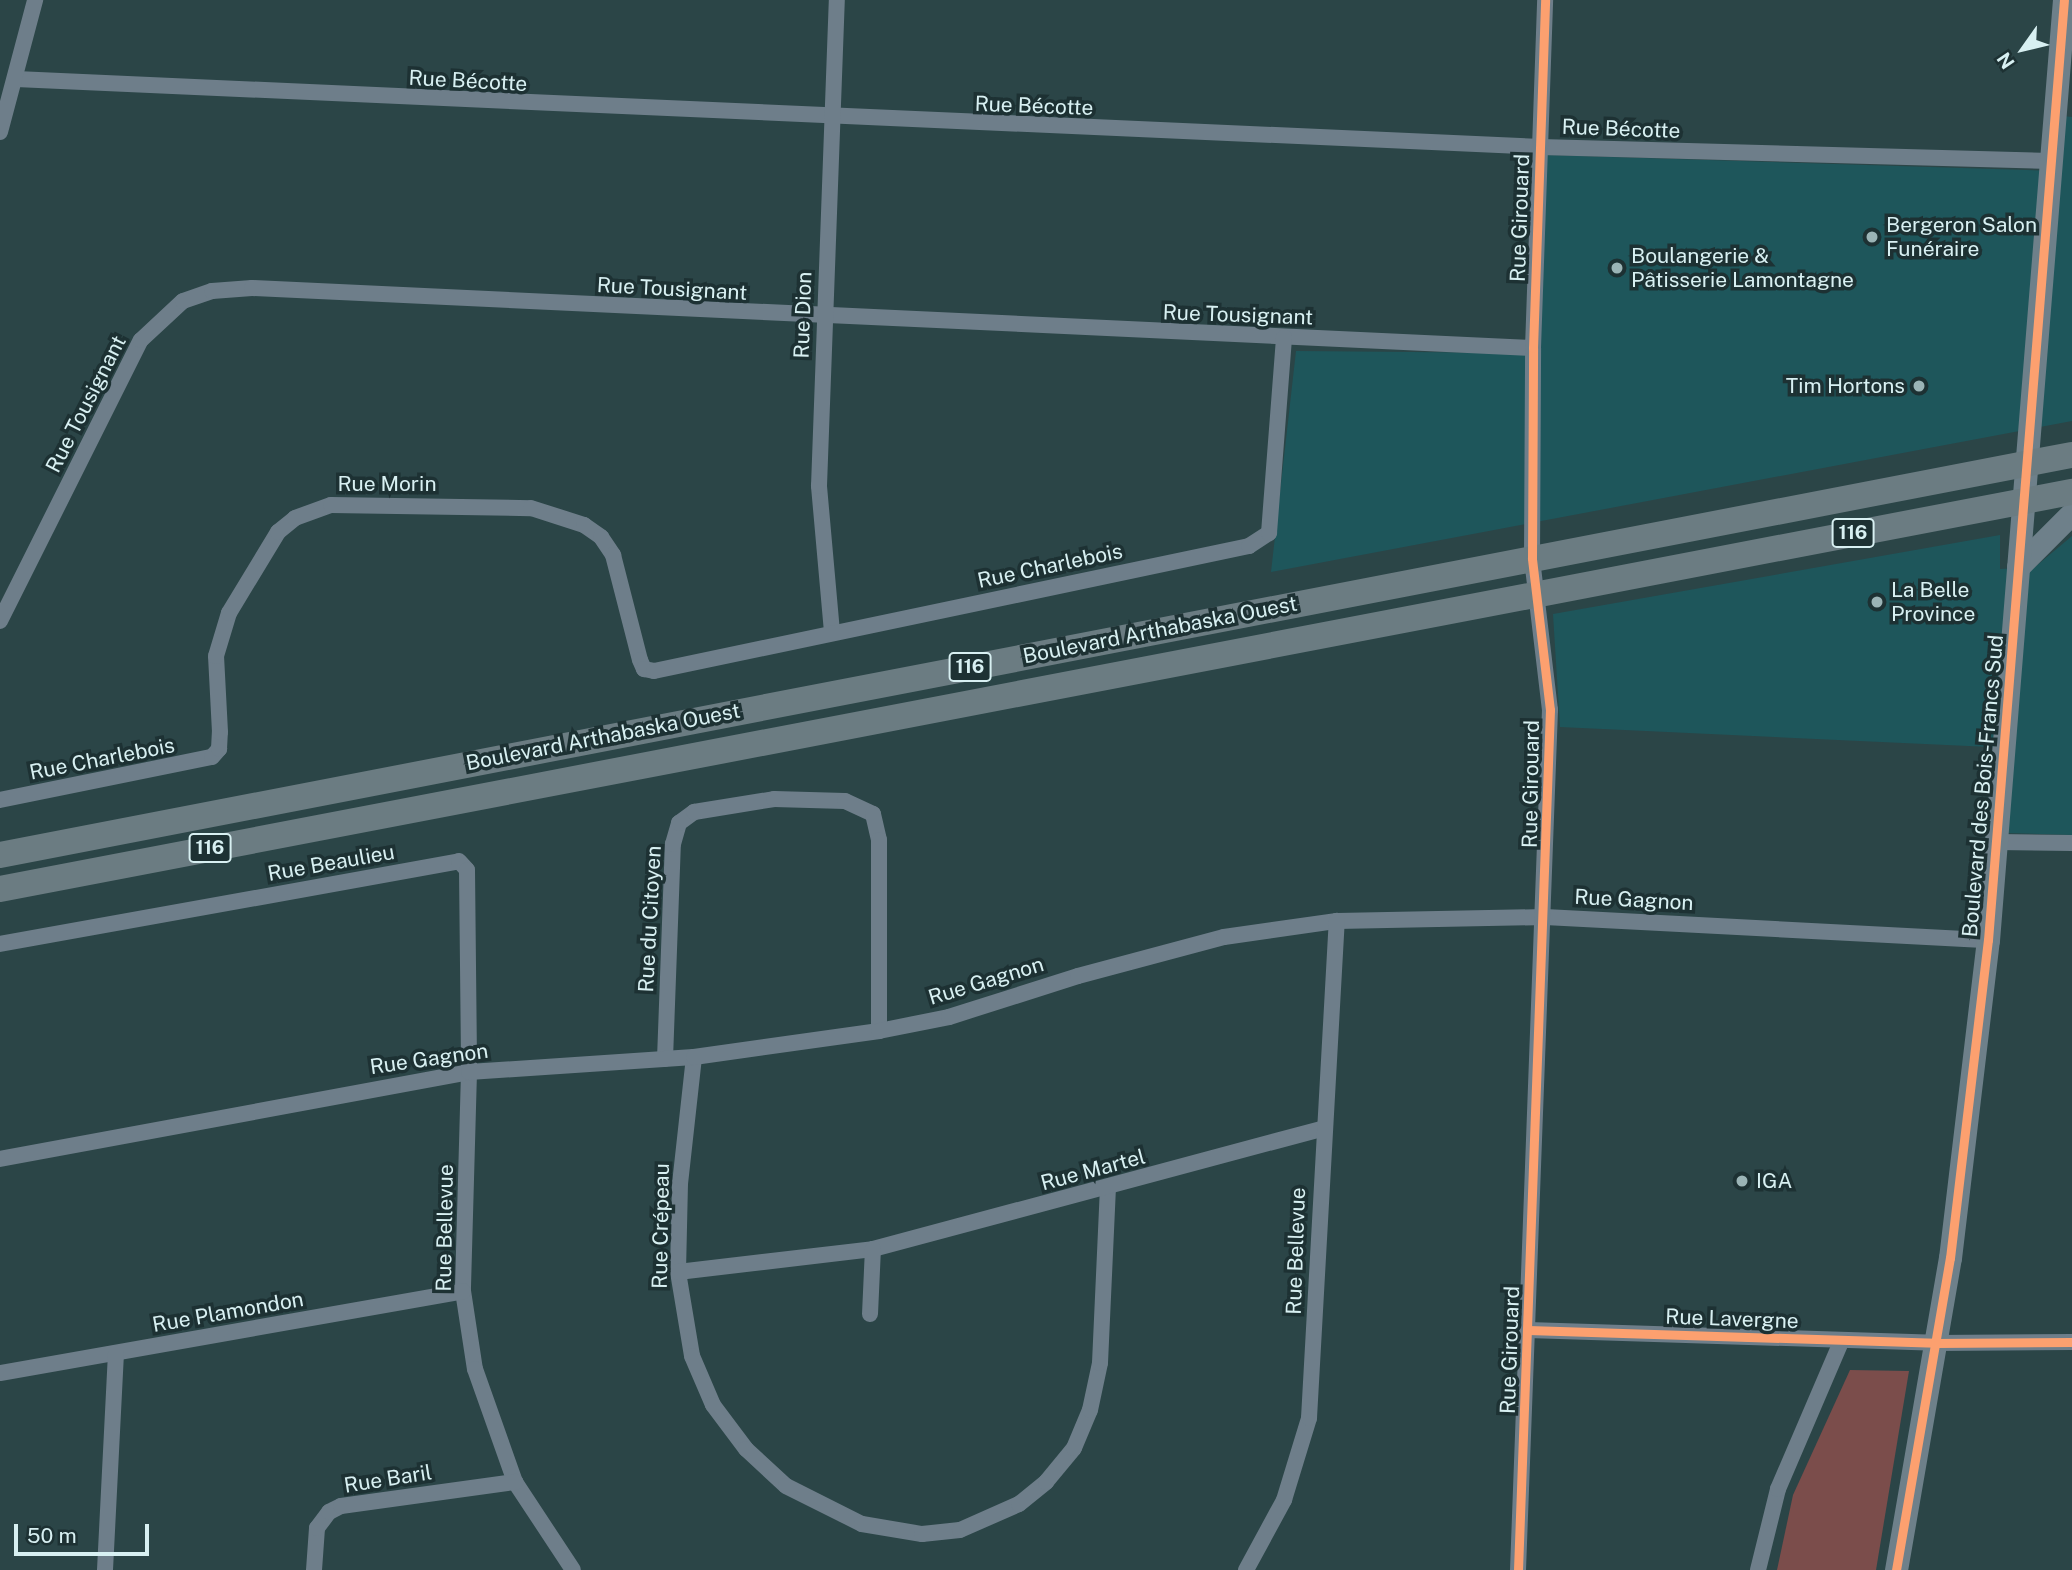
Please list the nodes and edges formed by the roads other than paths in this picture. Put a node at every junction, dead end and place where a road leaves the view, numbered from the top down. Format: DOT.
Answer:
graph roads {
  1 [pos="35,0"];
  2 [pos="837,0"];
  3 [pos="1545,0"];
  4 [pos="2064,0"];
  5 [pos="16,79"];
  6 [pos="834,118"];
  7 [pos="0,132"];
  8 [pos="1540,147"];
  9 [pos="2051,161"];
  10 [pos="824,318"];
  11 [pos="1284,338"];
  12 [pos="1533,348"];
  13 [pos="2072,455"];
  14 [pos="2026,464"];
  15 [pos="2072,492"];
  16 [pos="2022,502"];
  17 [pos="2072,513"];
  18 [pos="1532,558"];
  19 [pos="2018,567"];
  20 [pos="1535,593"];
  21 [pos="0,621"];
  22 [pos="832,632"];
  23 [pos="645,669"];
  24 [pos="212,757"];
  25 [pos="0,800"];
  26 [pos="1997,842"];
  27 [pos="2072,843"];
  28 [pos="0,855"];
  29 [pos="0,889"];
  30 [pos="1545,917"];
  31 [pos="1337,921"];
  32 [pos="1988,940"];
  33 [pos="0,944"];
  34 [pos="879,1031"];
  35 [pos="694,1057"];
  36 [pos="665,1059"];
  37 [pos="469,1072"];
  38 [pos="1322,1129"];
  39 [pos="0,1159"];
  40 [pos="1108,1189"];
  41 [pos="873,1249"];
  42 [pos="677,1272"];
  43 [pos="463,1291"];
  44 [pos="870,1314"];
  45 [pos="1528,1329"];
  46 [pos="1842,1340"];
  47 [pos="2072,1342"];
  48 [pos="1935,1343"];
  49 [pos="116,1353"];
  50 [pos="0,1373"];
  51 [pos="515,1482"];
  52 [pos="105,1570"];
  53 [pos="314,1570"];
  54 [pos="573,1570"];
  55 [pos="1246,1570"];
  56 [pos="1518,1570"];
  57 [pos="1758,1570"];
  58 [pos="1896,1570"];
  1 -- 5 [label="street"];
  2 -- 6 [label="street, Rue Dion"];
  3 -- 8 [label="street, Rue Girouard"];
  4 -- 9 [label="street, Boulevard des Bois-Francs Sud"];
  5 -- 6 [label="street, Rue Bécotte"];
  5 -- 7 [label="street"];
  6 -- 8 [label="street, Rue Bécotte"];
  6 -- 10 [label="street, Rue Dion"];
  8 -- 9 [label="street, Rue Bécotte"];
  8 -- 12 [label="street, Rue Girouard"];
  9 -- 14 [label="street, Boulevard des Bois-Francs Sud"];
  10 -- 11 [label="street, Rue Tousignant"];
  10 -- 21 [label="street, Rue Tousignant"];
  10 -- 22 [label="street, Rue Dion"];
  11 -- 12 [label="street, Rue Tousignant"];
  11 -- 22 [label="street, Rue Charlebois"];
  12 -- 18 [label="street, Rue Girouard"];
  13 -- 14 [label="main road, Boulevard Arthabaska Ouest / 116"];
  14 -- 16 [label="street, Boulevard des Bois-Francs Sud"];
  14 -- 18 [label="main road, Boulevard Arthabaska Ouest / 116"];
  15 -- 16 [label="main road, Boulevard Arthabaska Ouest / 116"];
  16 -- 19 [label="street, Boulevard des Bois-Francs Sud"];
  16 -- 20 [label="main road, Boulevard Arthabaska Ouest / 116"];
  17 -- 19 [label="street"];
  18 -- 20 [label="street, Rue Girouard"];
  18 -- 28 [label="main road, Boulevard Arthabaska Ouest / 116"];
  19 -- 26 [label="street, Boulevard des Bois-Francs Sud"];
  20 -- 29 [label="main road, Boulevard Arthabaska Ouest / 116"];
  20 -- 30 [label="street, Rue Girouard"];
  22 -- 23 [label="street, Rue Charlebois"];
  23 -- 24 [label="street, Rue Morin"];
  24 -- 25 [label="street, Rue Charlebois"];
  26 -- 27 [label="street"];
  26 -- 32 [label="street, Boulevard des Bois-Francs Sud"];
  30 -- 31 [label="street, Rue Gagnon"];
  30 -- 32 [label="street, Rue Gagnon"];
  30 -- 45 [label="street, Rue Girouard"];
  31 -- 34 [label="street, Rue Gagnon"];
  31 -- 38 [label="street, Rue Bellevue"];
  32 -- 48 [label="street, Boulevard des Bois-Francs Sud"];
  33 -- 37 [label="street, Rue Beaulieu"];
  34 -- 35 [label="street, Rue Gagnon"];
  34 -- 36 [label="street, Rue du Citoyen"];
  35 -- 36 [label="street, Rue Gagnon"];
  35 -- 42 [label="street, Rue Crépeau"];
  36 -- 37 [label="street, Rue Gagnon"];
  37 -- 39 [label="street, Rue Gagnon"];
  37 -- 43 [label="street, Rue Bellevue"];
  38 -- 40 [label="street, Rue Martel"];
  38 -- 55 [label="street, Rue Bellevue"];
  40 -- 41 [label="street, Rue Martel"];
  40 -- 42 [label="street, Rue Crépeau"];
  41 -- 42 [label="street, Rue Martel"];
  41 -- 44 [label="street"];
  43 -- 49 [label="street, Rue Plamondon"];
  43 -- 51 [label="street, Rue Bellevue"];
  45 -- 46 [label="street, Rue Lavergne"];
  45 -- 56 [label="street, Rue Girouard"];
  46 -- 48 [label="street, Rue Lavergne"];
  46 -- 57 [label="street"];
  47 -- 48 [label="street, Rue Lavergne"];
  48 -- 58 [label="street, Boulevard des Bois-Francs Sud"];
  49 -- 50 [label="street, Rue Plamondon"];
  49 -- 52 [label="street"];
  51 -- 53 [label="street, Rue Baril"];
  51 -- 54 [label="street, Rue Bellevue"];
}
